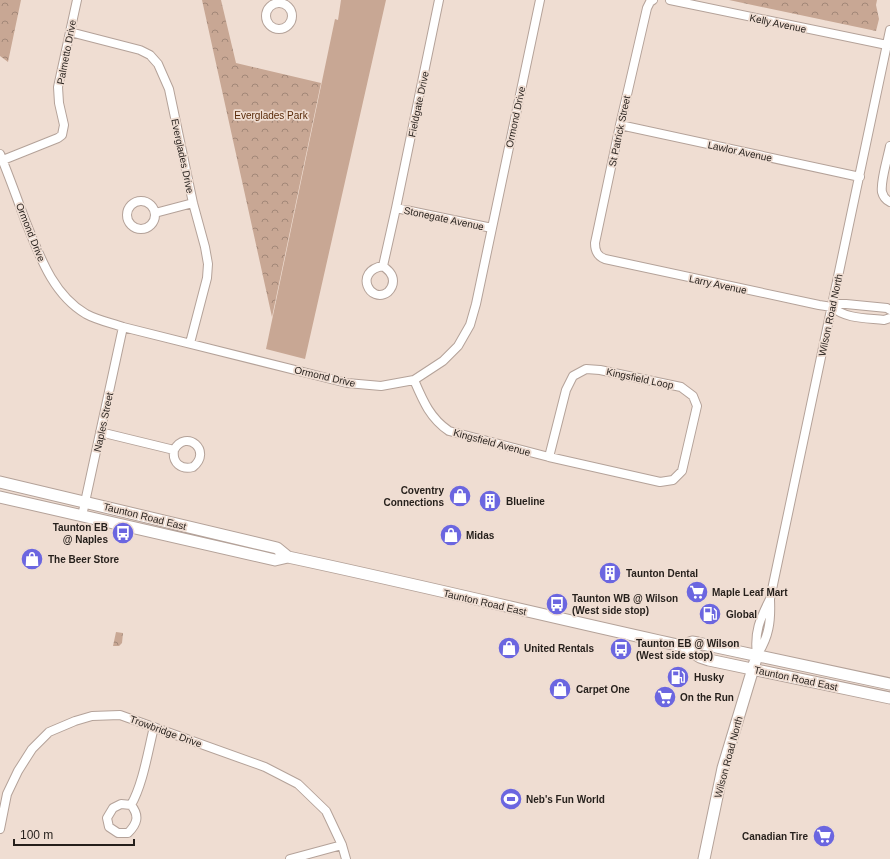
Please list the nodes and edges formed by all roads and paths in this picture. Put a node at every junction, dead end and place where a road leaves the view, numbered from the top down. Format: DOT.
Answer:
graph roads {
  1 [pos="77,0"];
  2 [pos="439,0"];
  3 [pos="540,0"];
  4 [pos="653,0"];
  5 [pos="670,0"];
  6 [pos="890,30"];
  7 [pos="70,32"];
  8 [pos="887,45"];
  9 [pos="620,125"];
  10 [pos="890,146"];
  11 [pos="1,157"];
  12 [pos="860,177"];
  13 [pos="890,202"];
  14 [pos="193,203"];
  15 [pos="396,208"];
  16 [pos="154,213"];
  17 [pos="492,228"];
  18 [pos="605,260"];
  19 [pos="383,266"];
  20 [pos="832,307"];
  21 [pos="890,310"];
  22 [pos="890,318"];
  23 [pos="124,327"];
  24 [pos="190,343"];
  25 [pos="414,380"];
  26 [pos="100,432"];
  27 [pos="174,450"];
  28 [pos="549,457"];
  29 [pos="0,482"];
  30 [pos="0,497"];
  31 [pos="86,502"];
  32 [pos="82,516"];
  33 [pos="288,557"];
  34 [pos="682,646"];
  35 [pos="757,655"];
  36 [pos="753,669"];
  37 [pos="890,684"];
  38 [pos="890,698"];
  39 [pos="154,727"];
  40 [pos="131,805"];
  41 [pos="0,829"];
  42 [pos="342,845"];
  43 [pos="290,859"];
  44 [pos="346,859"];
  45 [pos="704,859"];
  1 -- 7 [label="street, Palmetto Drive"];
  2 -- 15 [label="street, Fieldgate Drive"];
  3 -- 17 [label="street, Ormond Drive"];
  4 -- 9 [label="street, St Patrick Street"];
  5 -- 8 [label="street, Kelly Avenue"];
  6 -- 8 [label="street, Wilson Road North"];
  7 -- 11 [label="street, Palmetto Drive"];
  7 -- 14 [label="street, Everglades Drive"];
  8 -- 12 [label="street, Wilson Road North"];
  9 -- 12 [label="street, Lawlor Avenue"];
  9 -- 18 [label="street, St Patrick Street"];
  10 -- 13 [label="street"];
  11 -- 23 [label="street, Ormond Drive"];
  12 -- 20 [label="street, Wilson Road North"];
  14 -- 16 [label="street"];
  14 -- 24 [label="street, Everglades Drive"];
  15 -- 17 [label="street, Stonegate Avenue"];
  15 -- 19 [label="street, Fieldgate Drive"];
  17 -- 25 [label="street, Ormond Drive"];
  18 -- 20 [label="street, Larry Avenue"];
  20 -- 21 [label="street"];
  20 -- 22 [label="street"];
  20 -- 35 [label="street, Wilson Road North"];
  23 -- 24 [label="street, Ormond Drive"];
  23 -- 26 [label="street, Naples Street"];
  24 -- 25 [label="street, Ormond Drive"];
  25 -- 28 [label="street, Kingsfield Avenue"];
  26 -- 27 [label="street"];
  26 -- 31 [label="street, Naples Street"];
  28 -- 28 [label="street, Kingsfield Loop"];
  29 -- 31 [label="main road, Taunton Road East"];
  30 -- 32 [label="main road, Taunton Road East"];
  31 -- 32 [label="street, Naples Street"];
  31 -- 33 [label="main road, Taunton Road East"];
  32 -- 33 [label="main road, Taunton Road East"];
  33 -- 34 [label="main road, Taunton Road East"];
  34 -- 35 [label="main road, Taunton Road East"];
  34 -- 36 [label="main road, Taunton Road East"];
  35 -- 36 [label="main road, Wilson Road North"];
  35 -- 37 [label="main road, Taunton Road East"];
  36 -- 38 [label="main road, Taunton Road East"];
  36 -- 45 [label="main road, Wilson Road North"];
  39 -- 40 [label="street"];
  39 -- 41 [label="street, Trowbridge Drive"];
  39 -- 42 [label="street, Trowbridge Drive"];
  42 -- 43 [label="street"];
  42 -- 44 [label="street, Trowbridge Drive"];
}
